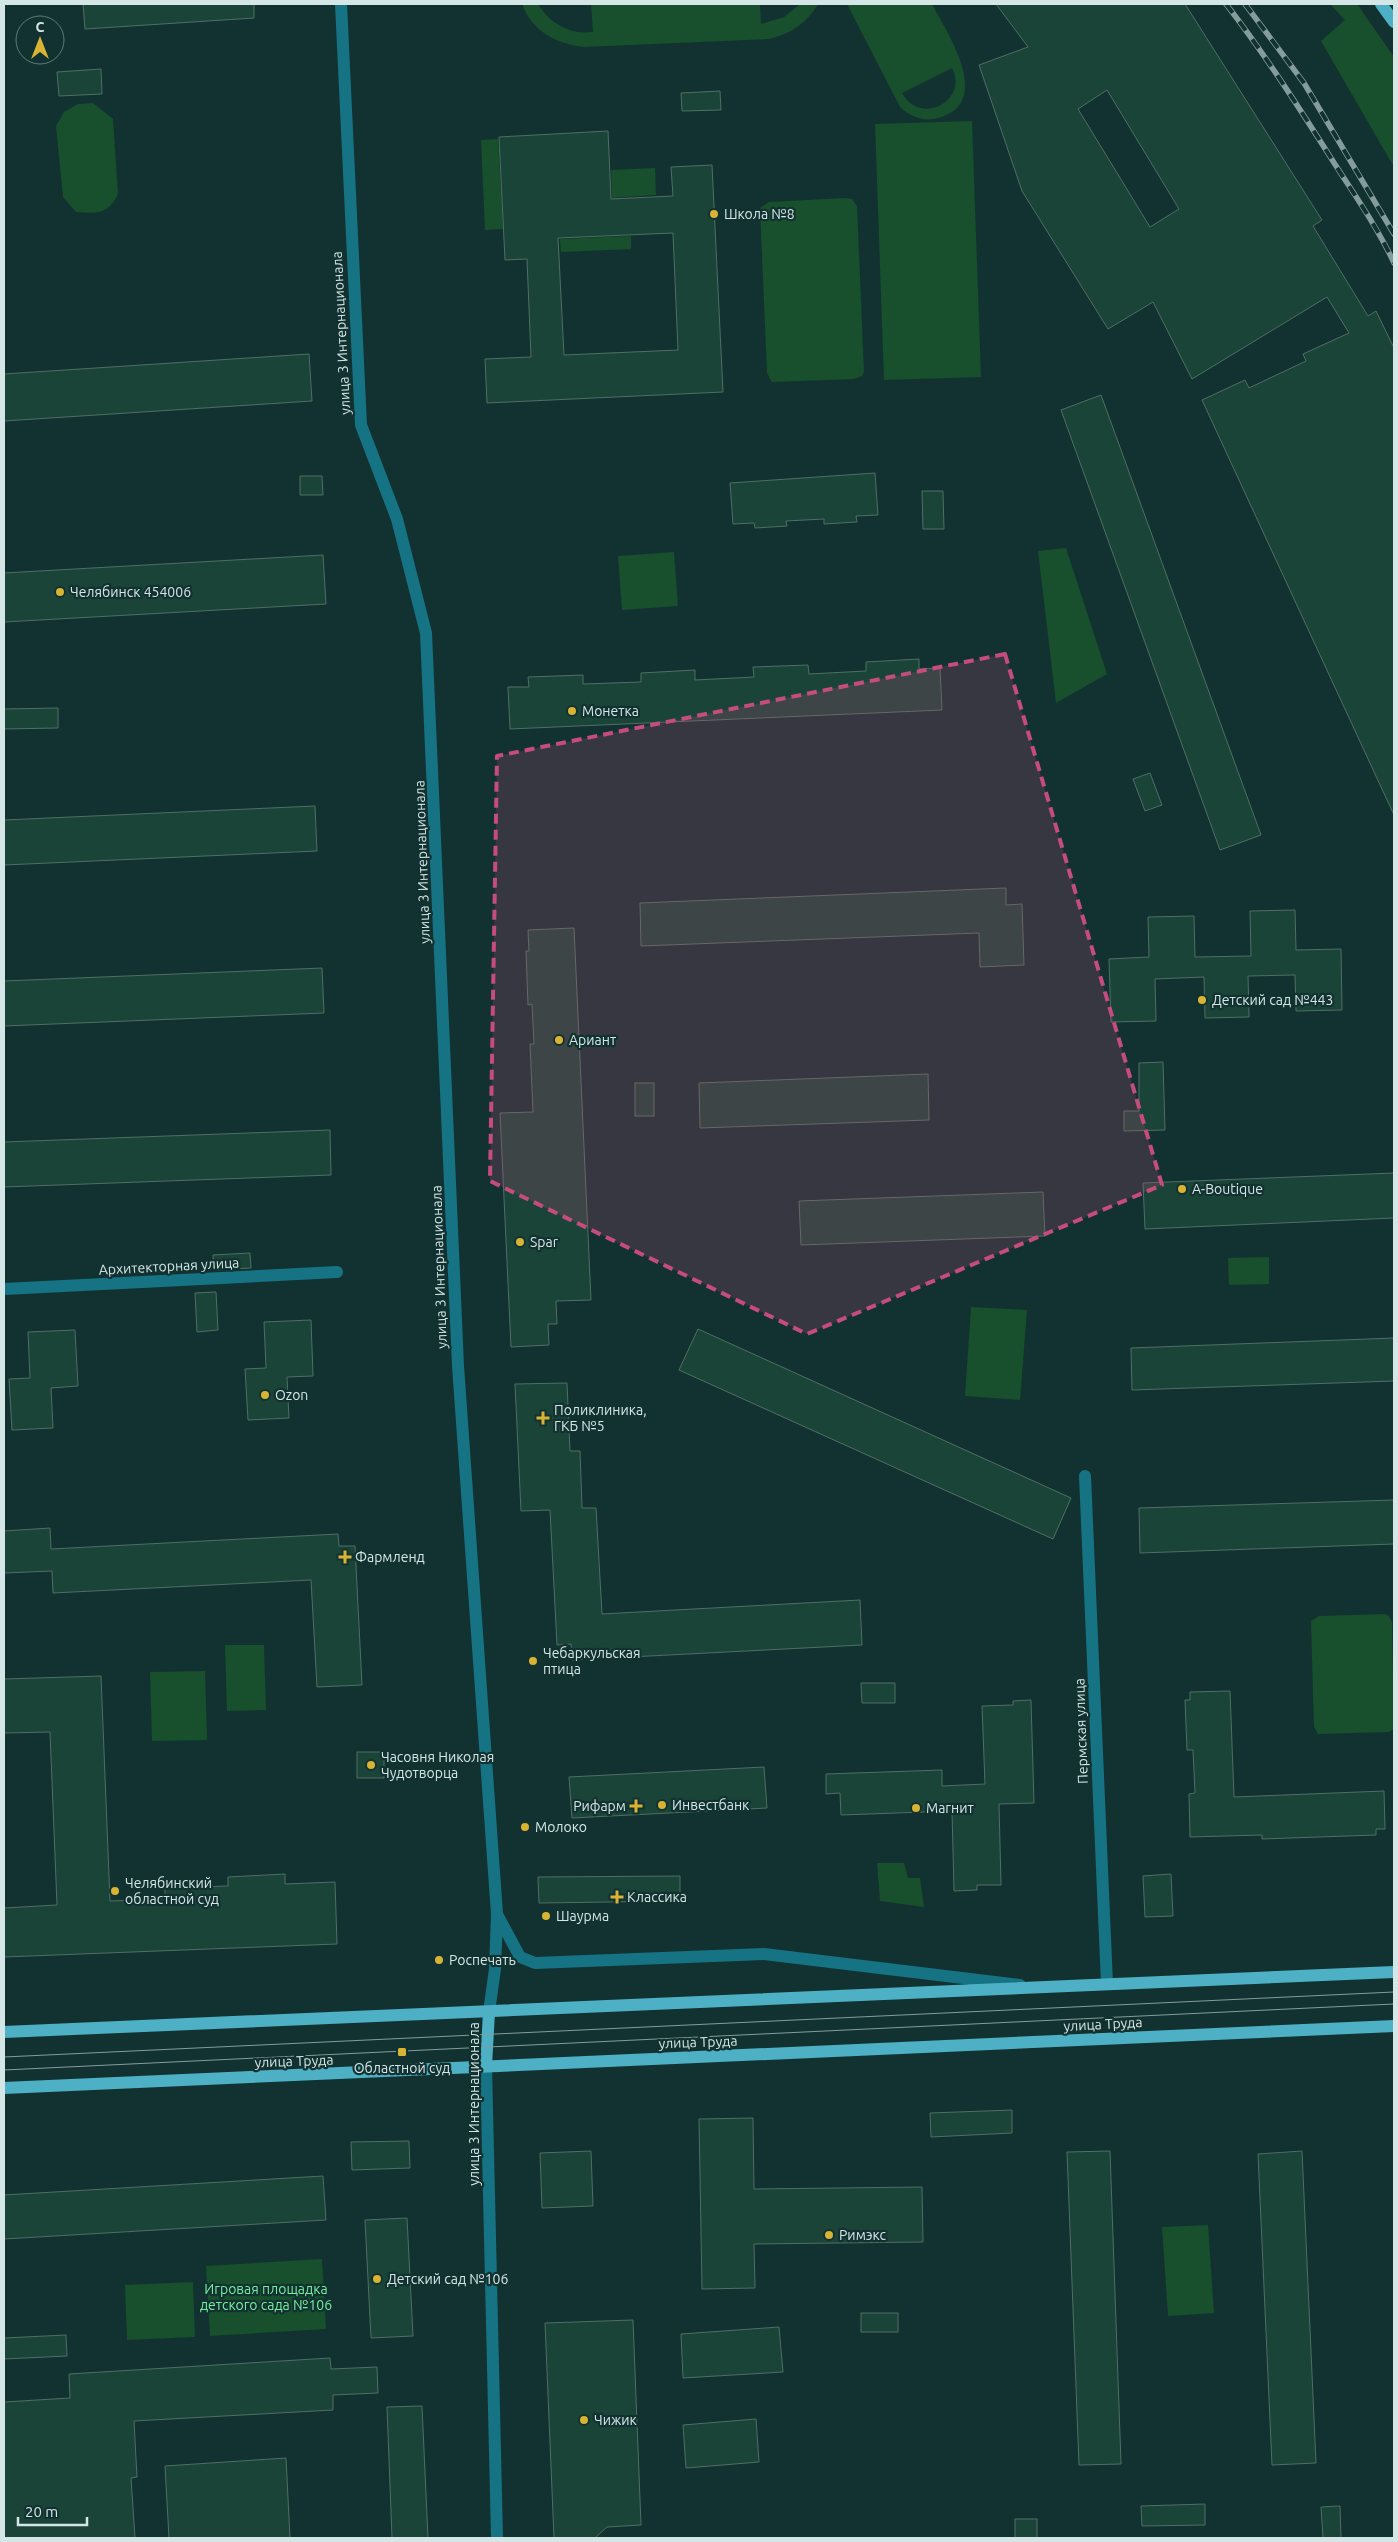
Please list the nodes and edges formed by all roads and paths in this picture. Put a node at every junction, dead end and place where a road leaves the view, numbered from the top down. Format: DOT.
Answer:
graph roads {
  1 [pos="341,4"];
  2 [pos="1381,4"];
  3 [pos="1394,22"];
  4 [pos="337,1272"];
  5 [pos="4,1289"];
  6 [pos="1085,1476"];
  7 [pos="497,1914"];
  8 [pos="1394,1972"];
  9 [pos="1107,1984"];
  10 [pos="1042,1987"];
  11 [pos="489,2012"];
  12 [pos="1394,2026"];
  13 [pos="4,2032"];
  14 [pos="486,2066"];
  15 [pos="4,2088"];
  16 [pos="497,2538"];
  1 -- 7 [label="street, улица 3 Интернационала"];
  2 -- 3 [label="main road"];
  4 -- 5 [label="street, Архитекторная улица"];
  6 -- 9 [label="street, Пермская улица"];
  7 -- 10 [label="street"];
  7 -- 11 [label="street, улица 3 Интернационала"];
  8 -- 9 [label="main road"];
  9 -- 10 [label="main road"];
  10 -- 11 [label="main road"];
  11 -- 13 [label="main road"];
  11 -- 14 [label="main road, улица 3 Интернационала"];
  12 -- 14 [label="main road, улица Труда"];
  14 -- 15 [label="main road, улица Труда"];
  14 -- 16 [label="street, улица 3 Интернационала"];
}
